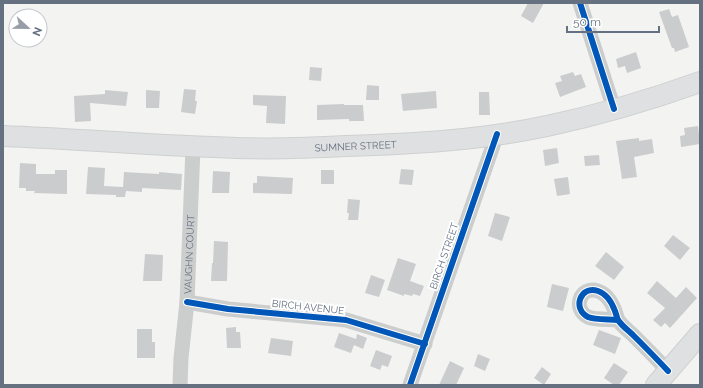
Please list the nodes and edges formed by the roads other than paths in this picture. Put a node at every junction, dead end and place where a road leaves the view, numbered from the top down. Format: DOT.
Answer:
graph roads {
  1 [pos="580,3"];
  2 [pos="700,82"];
  3 [pos="614,109"];
  4 [pos="497,134"];
  5 [pos="3,136"];
  6 [pos="193,146"];
  7 [pos="187,302"];
  8 [pos="618,320"];
  9 [pos="700,334"];
  10 [pos="425,344"];
  11 [pos="662,378"];
  12 [pos="180,385"];
  13 [pos="410,385"];
  1 -- 3 [label="street"];
  2 -- 3 [label="main road, SUMNER STREET"];
  3 -- 4 [label="main road, SUMNER STREET"];
  4 -- 6 [label="main road, SUMNER STREET"];
  4 -- 10 [label="street, BIRCH STREET"];
  5 -- 6 [label="main road, SUMNER STREET"];
  6 -- 7 [label="street, VAUGHN COURT"];
  7 -- 10 [label="street, BIRCH AVENUE"];
  7 -- 12 [label="street, VAUGHN COURT"];
  8 -- 11 [label="street"];
  9 -- 11 [label="main road"];
  10 -- 13 [label="street, BIRCH STREET"];
}
